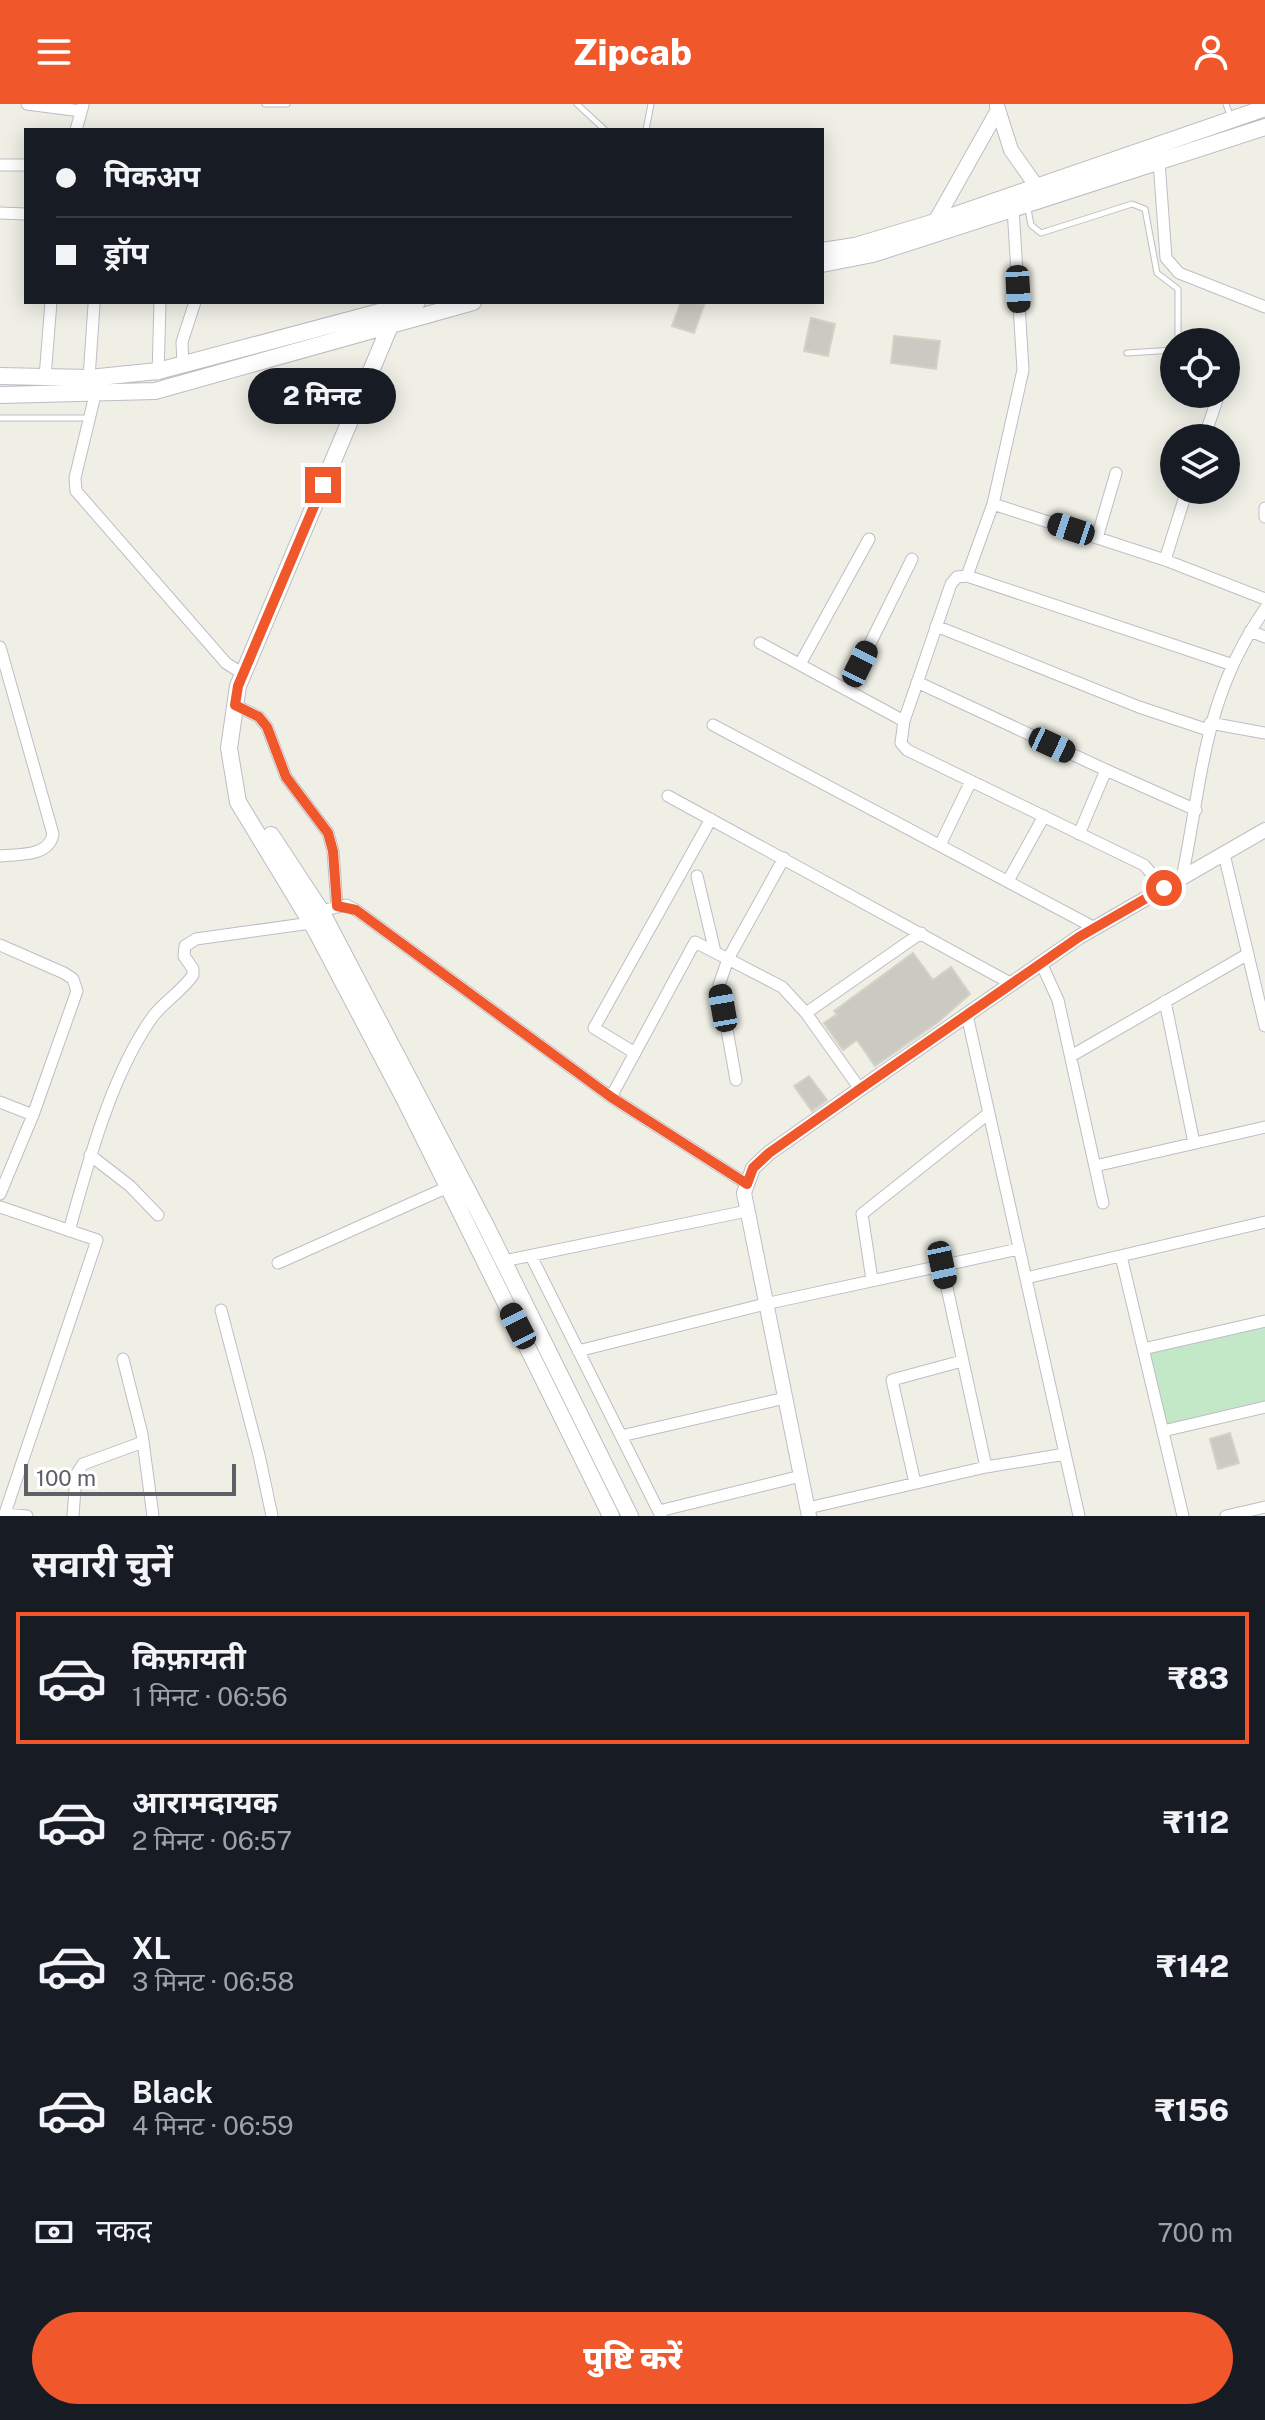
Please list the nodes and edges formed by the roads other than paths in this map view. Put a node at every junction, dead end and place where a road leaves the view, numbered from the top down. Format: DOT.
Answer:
graph roads {
  1 [pos="27,104"];
  2 [pos="265,104"];
  3 [pos="287,104"];
  4 [pos="577,104"];
  5 [pos="651,104"];
  6 [pos="82,107"];
  7 [pos="997,107"];
  8 [pos="1265,108"];
  9 [pos="1229,111"];
  10 [pos="1265,127"];
  11 [pos="77,128"];
  12 [pos="603,128"];
  13 [pos="646,128"];
  14 [pos="1159,161"];
  15 [pos="0,165"];
  16 [pos="24,165"];
  17 [pos="1037,187"];
  18 [pos="1020,206"];
  19 [pos="0,213"];
  20 [pos="24,214"];
  21 [pos="935,222"];
  22 [pos="824,251"];
  23 [pos="824,264"];
  24 [pos="51,304"];
  25 [pos="160,304"];
  26 [pos="194,304"];
  27 [pos="409,304"];
  28 [pos="466,304"];
  29 [pos="94,305"];
  30 [pos="398,307"];
  31 [pos="1265,307"];
  32 [pos="392,326"];
  33 [pos="1178,328"];
  34 [pos="1160,351"];
  35 [pos="1127,353"];
  36 [pos="183,366"];
  37 [pos="158,371"];
  38 [pos="0,376"];
  39 [pos="45,377"];
  40 [pos="89,378"];
  41 [pos="155,391"];
  42 [pos="0,395"];
  43 [pos="95,395"];
  44 [pos="0,418"];
  45 [pos="90,418"];
  46 [pos="1116,473"];
  47 [pos="993,504"];
  48 [pos="1183,504"];
  49 [pos="1265,508"];
  50 [pos="1265,517"];
  51 [pos="1097,538"];
  52 [pos="869,539"];
  53 [pos="912,559"];
  54 [pos="1165,560"];
  55 [pos="967,576"];
  56 [pos="1265,599"];
  57 [pos="1265,609"];
  58 [pos="936,626"];
  59 [pos="1250,631"];
  60 [pos="1265,637"];
  61 [pos="760,643"];
  62 [pos="0,647"];
  63 [pos="800,664"];
  64 [pos="1230,664"];
  65 [pos="243,674"];
  66 [pos="917,682"];
  67 [pos="847,690"];
  68 [pos="235,705"];
  69 [pos="904,721"];
  70 [pos="713,725"];
  71 [pos="1209,726"];
  72 [pos="1265,733"];
  73 [pos="1106,770"];
  74 [pos="971,781"];
  75 [pos="668,796"];
  76 [pos="1196,810"];
  77 [pos="1044,816"];
  78 [pos="711,819"];
  79 [pos="1265,830"];
  80 [pos="1079,834"];
  81 [pos="940,845"];
  82 [pos="1224,854"];
  83 [pos="0,856"];
  84 [pos="784,858"];
  85 [pos="697,876"];
  86 [pos="1182,878"];
  87 [pos="1008,881"];
  88 [pos="1164,888"];
  89 [pos="323,913"];
  90 [pos="1095,928"];
  91 [pos="921,933"];
  92 [pos="0,945"];
  93 [pos="715,952"];
  94 [pos="1248,954"];
  95 [pos="728,959"];
  96 [pos="1041,963"];
  97 [pos="1012,984"];
  98 [pos="1165,1001"];
  99 [pos="806,1013"];
  100 [pos="967,1015"];
  101 [pos="1265,1026"];
  102 [pos="635,1053"];
  103 [pos="1071,1056"];
  104 [pos="736,1080"];
  105 [pos="860,1089"];
  106 [pos="611,1097"];
  107 [pos="0,1102"];
  108 [pos="989,1113"];
  109 [pos="33,1115"];
  110 [pos="1265,1127"];
  111 [pos="1194,1143"];
  112 [pos="90,1155"];
  113 [pos="1095,1166"];
  114 [pos="747,1184"];
  115 [pos="448,1187"];
  116 [pos="0,1194"];
  117 [pos="1103,1203"];
  118 [pos="0,1207"];
  119 [pos="747,1211"];
  120 [pos="158,1215"];
  121 [pos="1265,1222"];
  122 [pos="69,1231"];
  123 [pos="1019,1249"];
  124 [pos="531,1256"];
  125 [pos="1121,1256"];
  126 [pos="504,1261"];
  127 [pos="278,1263"];
  128 [pos="942,1265"];
  129 [pos="1026,1278"];
  130 [pos="872,1280"];
  131 [pos="765,1304"];
  132 [pos="221,1310"];
  133 [pos="1265,1321"];
  134 [pos="1143,1349"];
  135 [pos="578,1351"];
  136 [pos="123,1359"];
  137 [pos="962,1361"];
  138 [pos="785,1398"];
  139 [pos="1265,1407"];
  140 [pos="1163,1431"];
  141 [pos="621,1436"];
  142 [pos="143,1442"];
  143 [pos="1065,1454"];
  144 [pos="986,1467"];
  145 [pos="801,1476"];
  146 [pos="915,1483"];
  147 [pos="1265,1507"];
  148 [pos="809,1512"];
  149 [pos="660,1514"];
  150 [pos="4,1515"];
  151 [pos="620,1515"];
  152 [pos="27,1516"];
  153 [pos="73,1516"];
  154 [pos="153,1516"];
  155 [pos="272,1516"];
  156 [pos="1079,1516"];
  157 [pos="1183,1516"];
  158 [pos="1226,1516"];
  1 -- 6 [label="street"];
  2 -- 3 [label="lane"];
  4 -- 12 [label="lane"];
  5 -- 13 [label="lane"];
  6 -- 11 [label="street"];
  7 -- 17 [label="street"];
  7 -- 21 [label="street"];
  8 -- 9 [label="main road"];
  9 -- 17 [label="main road"];
  10 -- 14 [label="main road"];
  14 -- 18 [label="main road"];
  14 -- 31 [label="street"];
  15 -- 16 [label="street"];
  17 -- 21 [label="main road"];
  18 -- 23 [label="main road"];
  18 -- 33 [label="lane"];
  18 -- 47 [label="street"];
  19 -- 20 [label="street"];
  21 -- 22 [label="main road"];
  24 -- 39 [label="street"];
  25 -- 37 [label="street"];
  26 -- 36 [label="street"];
  27 -- 30 [label="main road"];
  28 -- 32 [label="main road"];
  29 -- 40 [label="street"];
  30 -- 32 [label="main road"];
  30 -- 36 [label="main road"];
  32 -- 41 [label="main road"];
  32 -- 65 [label="main road"];
  34 -- 35 [label="lane"];
  36 -- 37 [label="main road"];
  37 -- 40 [label="main road"];
  37 -- 41 [label="street"];
  38 -- 39 [label="main road"];
  39 -- 40 [label="main road"];
  41 -- 43 [label="main road"];
  42 -- 43 [label="main road"];
  43 -- 45 [label="street"];
  44 -- 45 [label="lane"];
  45 -- 65 [label="street"];
  46 -- 51 [label="street"];
  47 -- 51 [label="street"];
  47 -- 55 [label="street"];
  48 -- 54 [label="street"];
  49 -- 50 [label="street"];
  51 -- 54 [label="street"];
  52 -- 63 [label="street"];
  53 -- 67 [label="street"];
  54 -- 56 [label="street"];
  55 -- 58 [label="street"];
  55 -- 64 [label="street"];
  57 -- 59 [label="street"];
  58 -- 66 [label="street"];
  58 -- 71 [label="street"];
  59 -- 60 [label="street"];
  59 -- 64 [label="street"];
  61 -- 63 [label="street"];
  62 -- 83 [label="street"];
  63 -- 67 [label="street"];
  64 -- 71 [label="street"];
  65 -- 68 [label="main road"];
  66 -- 69 [label="street"];
  66 -- 73 [label="street"];
  67 -- 69 [label="street"];
  68 -- 89 [label="main road"];
  68 -- 89 [label="street"];
  69 -- 74 [label="street"];
  70 -- 81 [label="street"];
  71 -- 72 [label="street"];
  71 -- 76 [label="street"];
  73 -- 76 [label="street"];
  73 -- 80 [label="street"];
  74 -- 77 [label="street"];
  74 -- 81 [label="street"];
  75 -- 78 [label="street"];
  76 -- 86 [label="street"];
  77 -- 80 [label="street"];
  77 -- 87 [label="street"];
  78 -- 84 [label="street"];
  78 -- 102 [label="street"];
  79 -- 82 [label="street"];
  80 -- 88 [label="street"];
  81 -- 87 [label="street"];
  82 -- 86 [label="street"];
  82 -- 94 [label="street"];
  84 -- 91 [label="street"];
  84 -- 95 [label="street"];
  85 -- 93 [label="street"];
  86 -- 88 [label="street"];
  87 -- 90 [label="street"];
  88 -- 90 [label="street"];
  89 -- 106 [label="street"];
  89 -- 112 [label="street"];
  89 -- 115 [label="main road"];
  89 -- 126 [label="main road"];
  90 -- 96 [label="street"];
  91 -- 97 [label="street"];
  91 -- 99 [label="street"];
  92 -- 109 [label="street"];
  93 -- 95 [label="street"];
  93 -- 102 [label="street"];
  94 -- 98 [label="street"];
  94 -- 101 [label="street"];
  95 -- 99 [label="street"];
  95 -- 104 [label="street"];
  96 -- 97 [label="street"];
  96 -- 103 [label="street"];
  97 -- 100 [label="street"];
  98 -- 103 [label="street"];
  98 -- 111 [label="street"];
  99 -- 105 [label="street"];
  100 -- 105 [label="street"];
  100 -- 108 [label="street"];
  102 -- 106 [label="street"];
  103 -- 113 [label="street"];
  105 -- 114 [label="street"];
  106 -- 114 [label="street"];
  107 -- 109 [label="street"];
  108 -- 123 [label="street"];
  108 -- 130 [label="street"];
  109 -- 116 [label="street"];
  110 -- 111 [label="street"];
  111 -- 113 [label="street"];
  112 -- 120 [label="street"];
  112 -- 122 [label="street"];
  113 -- 117 [label="street"];
  114 -- 119 [label="street"];
  115 -- 127 [label="street"];
  115 -- 151 [label="main road"];
  118 -- 122 [label="street"];
  119 -- 124 [label="street"];
  119 -- 131 [label="street"];
  121 -- 125 [label="street"];
  122 -- 150 [label="street"];
  123 -- 128 [label="street"];
  123 -- 129 [label="street"];
  124 -- 126 [label="street"];
  124 -- 135 [label="street"];
  125 -- 129 [label="street"];
  125 -- 134 [label="street"];
  126 -- 151 [label="main road"];
  128 -- 130 [label="street"];
  128 -- 137 [label="street"];
  129 -- 143 [label="street"];
  130 -- 131 [label="street"];
  131 -- 135 [label="street"];
  131 -- 138 [label="street"];
  132 -- 155 [label="street"];
  133 -- 134 [label="street"];
  134 -- 140 [label="street"];
  135 -- 141 [label="street"];
  136 -- 142 [label="street"];
  137 -- 144 [label="street"];
  137 -- 146 [label="street"];
  138 -- 141 [label="street"];
  138 -- 145 [label="street"];
  139 -- 140 [label="street"];
  140 -- 157 [label="street"];
  141 -- 149 [label="street"];
  142 -- 153 [label="street"];
  142 -- 154 [label="street"];
  143 -- 144 [label="street"];
  143 -- 156 [label="street"];
  144 -- 146 [label="street"];
  145 -- 148 [label="street"];
  145 -- 149 [label="street"];
  146 -- 148 [label="street"];
  147 -- 158 [label="street"];
  150 -- 152 [label="street"];
}
